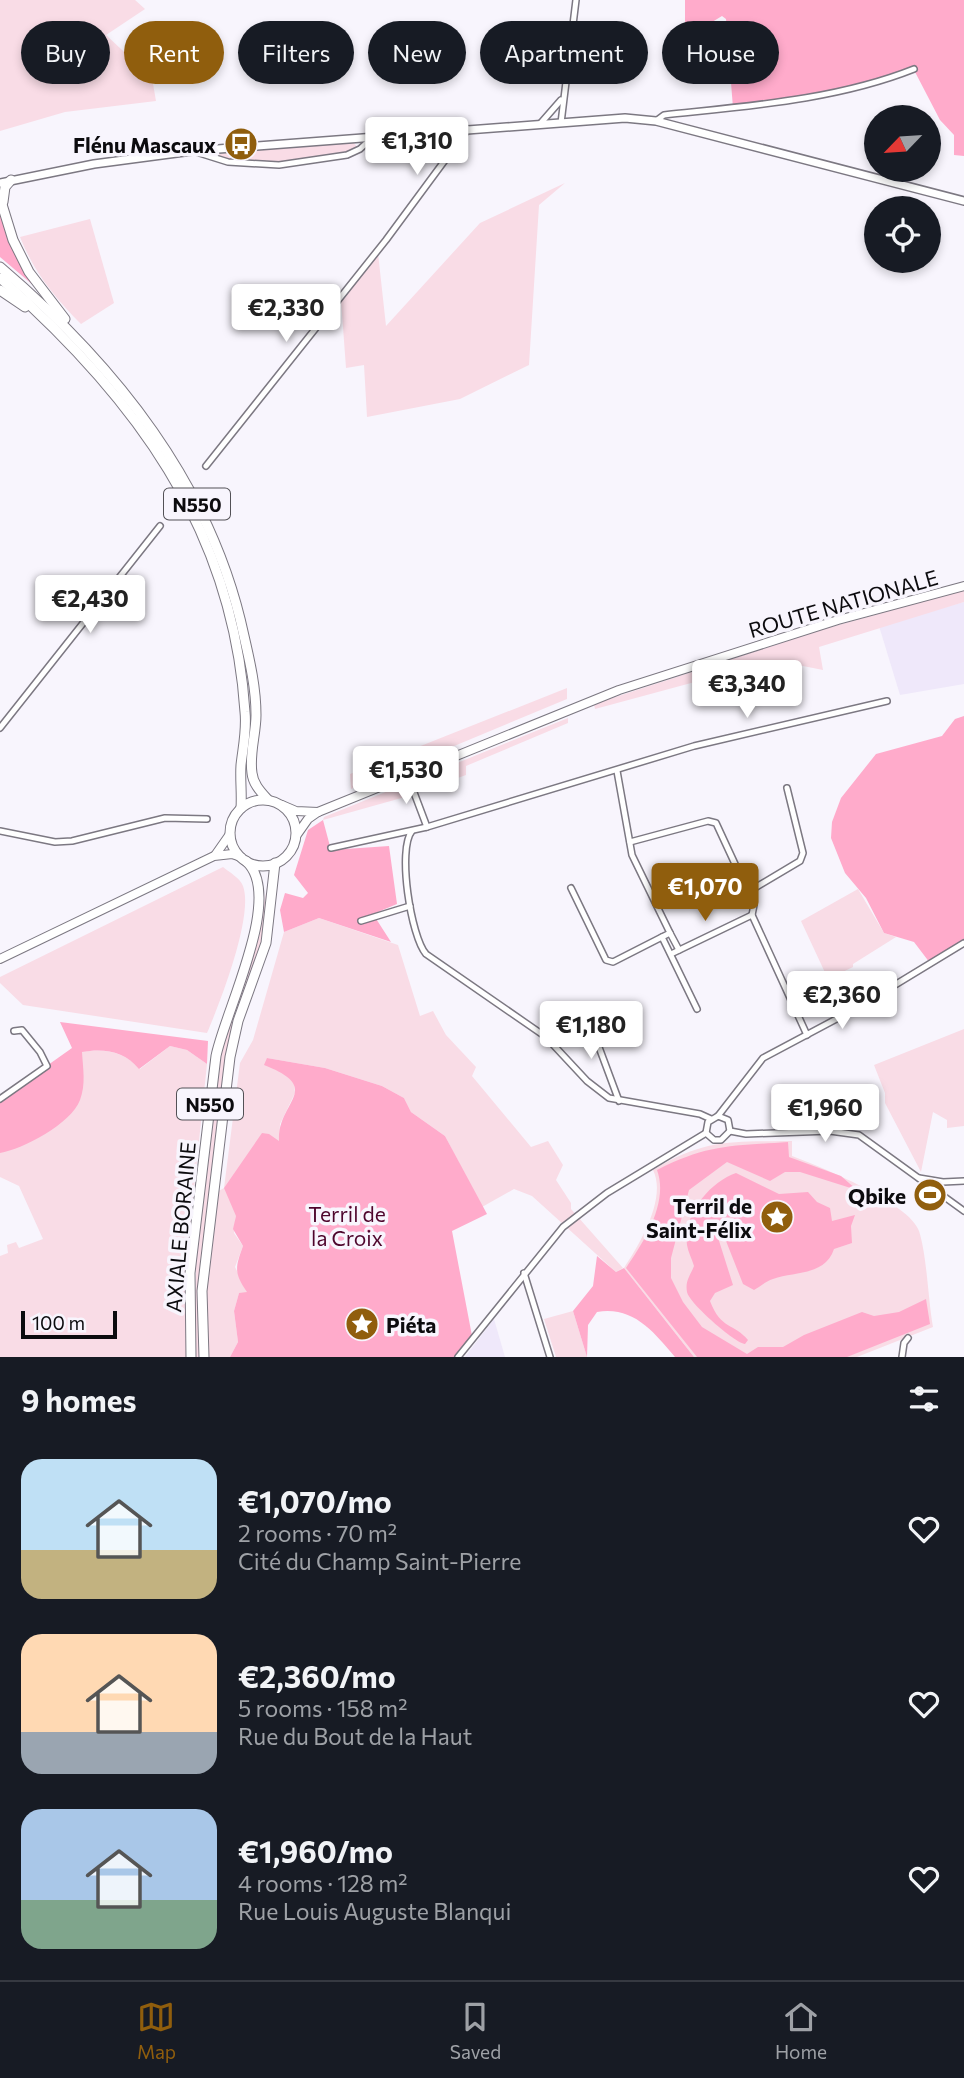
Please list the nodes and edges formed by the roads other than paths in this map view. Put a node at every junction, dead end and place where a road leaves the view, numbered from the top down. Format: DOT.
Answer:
graph roads {
  1 [pos="576,0"];
  2 [pos="914,69"];
  3 [pos="565,91"];
  4 [pos="555,110"];
  5 [pos="656,121"];
  6 [pos="558,123"];
  7 [pos="540,124"];
  8 [pos="468,129"];
  9 [pos="373,137"];
  10 [pos="192,151"];
  11 [pos="11,180"];
  12 [pos="0,183"];
  13 [pos="1,200"];
  14 [pos="964,201"];
  15 [pos="0,267"];
  16 [pos="0,278"];
  17 [pos="0,290"];
  18 [pos="57,329"];
  19 [pos="81,340"];
  20 [pos="206,466"];
  21 [pos="160,526"];
  22 [pos="964,586"];
  23 [pos="887,701"];
  24 [pos="0,728"];
  25 [pos="617,771"];
  26 [pos="407,774"];
  27 [pos="787,789"];
  28 [pos="268,800"];
  29 [pos="282,806"];
  30 [pos="241,808"];
  31 [pos="318,812"];
  32 [pos="206,819"];
  33 [pos="427,827"];
  34 [pos="0,831"];
  35 [pos="412,831"];
  36 [pos="230,834"];
  37 [pos="296,836"];
  38 [pos="630,842"];
  39 [pos="331,848"];
  40 [pos="214,856"];
  41 [pos="244,859"];
  42 [pos="275,863"];
  43 [pos="571,888"];
  44 [pos="748,892"];
  45 [pos="410,906"];
  46 [pos="752,915"];
  47 [pos="361,921"];
  48 [pos="670,933"];
  49 [pos="662,937"];
  50 [pos="964,943"];
  51 [pos="679,950"];
  52 [pos="671,954"];
  53 [pos="0,959"];
  54 [pos="697,1009"];
  55 [pos="587,1015"];
  56 [pos="14,1031"];
  57 [pos="807,1035"];
  58 [pos="0,1100"];
  59 [pos="619,1101"];
  60 [pos="718,1116"];
  61 [pos="710,1119"];
  62 [pos="730,1131"];
  63 [pos="706,1133"];
  64 [pos="918,1178"];
  65 [pos="964,1181"];
  66 [pos="964,1211"];
  67 [pos="524,1273"];
  68 [pos="908,1338"];
  69 [pos="191,1357"];
  70 [pos="204,1357"];
  71 [pos="458,1357"];
  72 [pos="550,1357"];
  73 [pos="902,1357"];
  1 -- 3 [label="street"];
  2 -- 5 [label="street"];
  3 -- 4 [label="street"];
  3 -- 6 [label="street"];
  4 -- 6 [label="street"];
  4 -- 7 [label="street"];
  5 -- 6 [label="street"];
  5 -- 14 [label="street"];
  6 -- 7 [label="street"];
  7 -- 8 [label="street"];
  8 -- 9 [label="street"];
  8 -- 20 [label="street"];
  9 -- 10 [label="street"];
  9 -- 10 [label="street"];
  10 -- 11 [label="street"];
  11 -- 12 [label="street"];
  11 -- 13 [label="highway"];
  13 -- 19 [label="highway"];
  15 -- 19 [label="highway, N550"];
  16 -- 18 [label="highway, N550"];
  17 -- 18 [label="highway"];
  18 -- 30 [label="highway, N550"];
  19 -- 28 [label="highway, N550"];
  21 -- 24 [label="street"];
  22 -- 26 [label="main road, ROUTE NATIONALE"];
  23 -- 25 [label="street"];
  25 -- 33 [label="street"];
  25 -- 38 [label="street"];
  26 -- 31 [label="main road, ROUTE NATIONALE"];
  26 -- 33 [label="street"];
  27 -- 44 [label="street"];
  28 -- 29 [label="highway"];
  28 -- 30 [label="highway"];
  29 -- 31 [label="main road"];
  29 -- 37 [label="highway"];
  30 -- 36 [label="highway, N550"];
  31 -- 37 [label="main road"];
  32 -- 34 [label="street"];
  33 -- 35 [label="street"];
  35 -- 39 [label="street"];
  35 -- 45 [label="street"];
  36 -- 40 [label="main road"];
  36 -- 41 [label="highway, N550"];
  37 -- 42 [label="highway"];
  38 -- 44 [label="street"];
  38 -- 48 [label="street"];
  40 -- 41 [label="main road"];
  40 -- 53 [label="main road"];
  41 -- 42 [label="highway"];
  41 -- 69 [label="highway, AXIALE BORAINE / N550"];
  42 -- 70 [label="highway, AXIALE BORAINE / N550"];
  43 -- 49 [label="street"];
  44 -- 46 [label="street"];
  45 -- 47 [label="street"];
  45 -- 59 [label="street"];
  46 -- 51 [label="street"];
  46 -- 57 [label="street"];
  48 -- 49 [label="street"];
  48 -- 51 [label="street"];
  49 -- 52 [label="street"];
  50 -- 57 [label="street"];
  51 -- 52 [label="street"];
  52 -- 54 [label="street"];
  55 -- 59 [label="street"];
  56 -- 58 [label="street"];
  57 -- 60 [label="street"];
  59 -- 61 [label="street"];
  60 -- 61 [label="street"];
  60 -- 62 [label="street"];
  61 -- 63 [label="street"];
  62 -- 63 [label="street"];
  62 -- 64 [label="street"];
  63 -- 67 [label="street"];
  64 -- 65 [label="street"];
  64 -- 66 [label="street"];
  67 -- 71 [label="street"];
  67 -- 72 [label="street"];
  68 -- 73 [label="street"];
}
